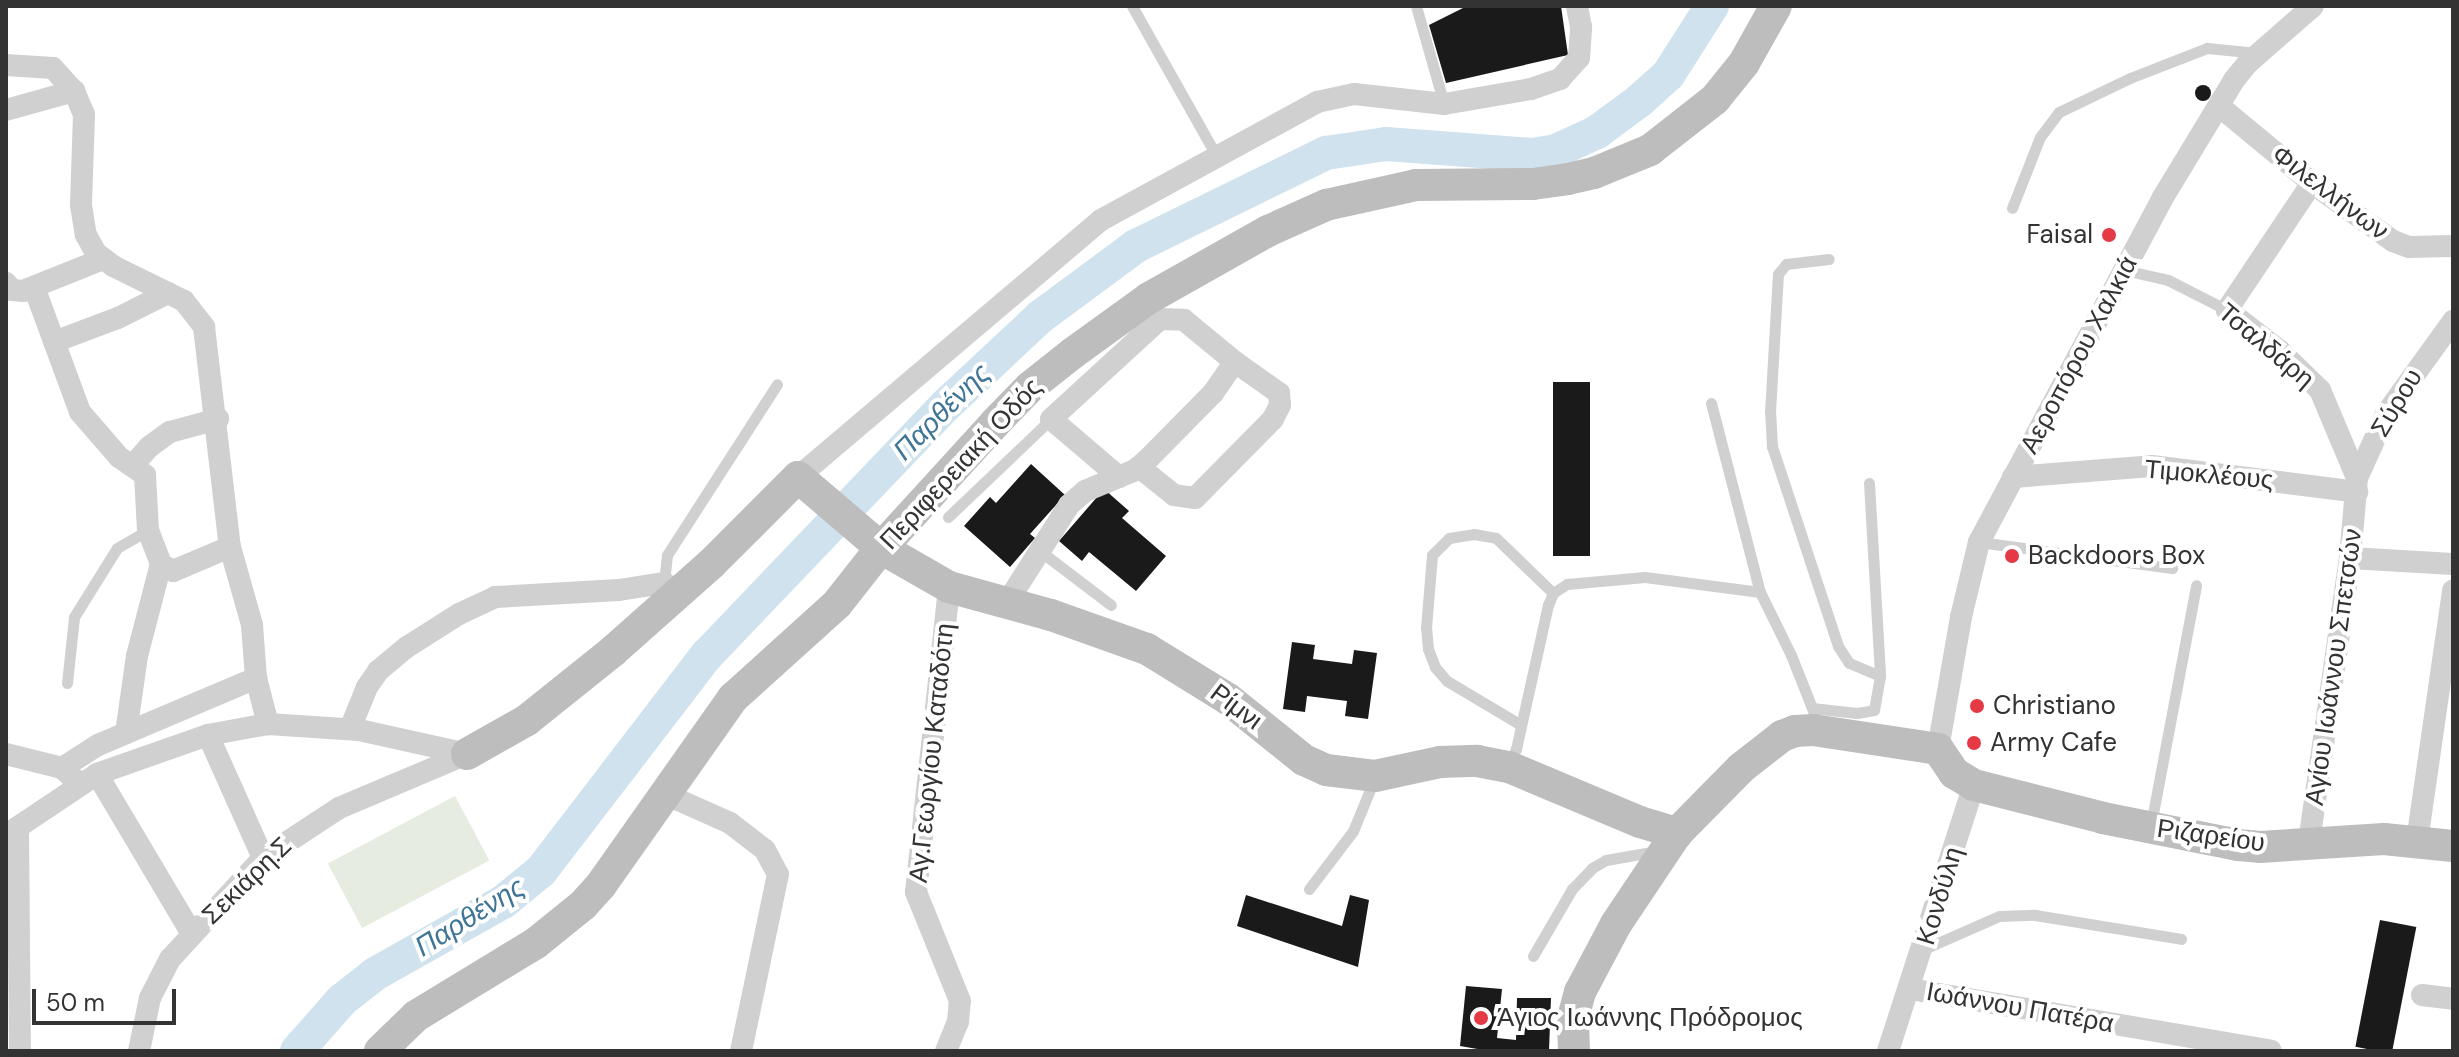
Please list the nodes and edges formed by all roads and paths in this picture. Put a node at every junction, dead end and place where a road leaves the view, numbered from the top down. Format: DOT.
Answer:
graph roads {
  1 [pos="1132,6"];
  2 [pos="1416,6"];
  3 [pos="1577,6"];
  4 [pos="1776,6"];
  5 [pos="2313,6"];
  6 [pos="2259,53"];
  7 [pos="6,65"];
  8 [pos="74,91"];
  9 [pos="1444,104"];
  10 [pos="2219,106"];
  11 [pos="6,110"];
  12 [pos="1217,157"];
  13 [pos="2312,183"];
  14 [pos="2012,208"];
  15 [pos="2453,246"];
  16 [pos="103,259"];
  17 [pos="1829,259"];
  18 [pos="2124,270"];
  19 [pos="6,283"];
  20 [pos="34,287"];
  21 [pos="168,293"];
  22 [pos="2227,310"];
  23 [pos="2453,321"];
  24 [pos="54,342"];
  25 [pos="1235,362"];
  26 [pos="777,384"];
  27 [pos="1711,403"];
  28 [pos="218,419"];
  29 [pos="1051,419"];
  30 [pos="133,465"];
  31 [pos="1139,467"];
  32 [pos="1119,477"];
  33 [pos="2013,477"];
  34 [pos="1869,483"];
  35 [pos="2357,485"];
  36 [pos="808,486"];
  37 [pos="948,517"];
  38 [pos="148,530"];
  39 [pos="870,540"];
  40 [pos="1979,542"];
  41 [pos="230,547"];
  42 [pos="1040,551"];
  43 [pos="2350,558"];
  44 [pos="161,564"];
  45 [pos="2453,564"];
  46 [pos="2172,568"];
  47 [pos="2196,585"];
  48 [pos="949,587"];
  49 [pos="671,588"];
  50 [pos="2453,591"];
  51 [pos="1760,592"];
  52 [pos="1553,593"];
  53 [pos="1006,604"];
  54 [pos="1111,605"];
  55 [pos="1880,676"];
  56 [pos="256,678"];
  57 [pos="67,683"];
  58 [pos="1817,720"];
  59 [pos="268,724"];
  60 [pos="1521,725"];
  61 [pos="350,729"];
  62 [pos="126,733"];
  63 [pos="2444,734"];
  64 [pos="208,735"];
  65 [pos="1938,749"];
  66 [pos="6,754"];
  67 [pos="467,754"];
  68 [pos="1509,767"];
  69 [pos="62,768"];
  70 [pos="1375,776"];
  71 [pos="88,779"];
  72 [pos="1974,785"];
  73 [pos="665,794"];
  74 [pos="2151,827"];
  75 [pos="12,831"];
  76 [pos="1671,841"];
  77 [pos="2417,841"];
  78 [pos="2309,842"];
  79 [pos="2453,846"];
  80 [pos="263,858"];
  81 [pos="1309,889"];
  82 [pos="192,934"];
  83 [pos="2181,939"];
  84 [pos="1923,950"];
  85 [pos="1533,956"];
  86 [pos="1910,989"];
  87 [pos="2422,995"];
  88 [pos="2453,999"];
  89 [pos="20,1051"];
  90 [pos="139,1051"];
  91 [pos="380,1051"];
  92 [pos="741,1051"];
  93 [pos="946,1051"];
  94 [pos="1574,1051"];
  95 [pos="1888,1051"];
  96 [pos="2271,1051"];
  1 -- 12 [label="lane"];
  2 -- 9 [label="lane"];
  3 -- 9 [label="street"];
  4 -- 39 [label="street, Περιφερειακή Οδός"];
  5 -- 6 [label="street, Αεροπόρου Χαλκιά"];
  6 -- 10 [label="street, Αεροπόρου Χαλκιά"];
  6 -- 14 [label="lane"];
  7 -- 8 [label="street"];
  8 -- 11 [label="street"];
  8 -- 16 [label="street"];
  9 -- 12 [label="street"];
  10 -- 13 [label="street, Φιλελλήνων"];
  10 -- 18 [label="street, Αεροπόρου Χαλκιά"];
  12 -- 36 [label="street"];
  13 -- 15 [label="street, Φιλελλήνων"];
  13 -- 22 [label="street"];
  16 -- 20 [label="street"];
  16 -- 21 [label="street"];
  17 -- 55 [label="lane"];
  18 -- 22 [label="lane, Τσαλδάρη"];
  18 -- 33 [label="street, Αεροπόρου Χαλκιά"];
  19 -- 20 [label="street"];
  20 -- 24 [label="street"];
  21 -- 24 [label="street"];
  21 -- 28 [label="street"];
  22 -- 35 [label="street, Τσαλδάρη"];
  23 -- 35 [label="street, Σύρου"];
  24 -- 30 [label="street"];
  25 -- 29 [label="street"];
  25 -- 31 [label="street"];
  25 -- 31 [label="street"];
  26 -- 49 [label="lane"];
  27 -- 51 [label="lane"];
  28 -- 30 [label="street"];
  28 -- 41 [label="street"];
  29 -- 32 [label="street"];
  29 -- 37 [label="lane"];
  30 -- 38 [label="street"];
  31 -- 32 [label="street"];
  32 -- 42 [label="street"];
  33 -- 35 [label="street, Τιμοκλέους"];
  33 -- 40 [label="street, Αεροπόρου Χαλκιά"];
  34 -- 55 [label="lane"];
  35 -- 43 [label="street, Αγίου Ιωάννου Σπετσών"];
  36 -- 39 [label="street, Ρίμνι"];
  36 -- 49 [label="street"];
  38 -- 44 [label="street"];
  38 -- 57 [label="lane"];
  39 -- 48 [label="street, Ρίμνι"];
  39 -- 73 [label="street, Περιφερειακή Οδός"];
  40 -- 46 [label="lane"];
  40 -- 65 [label="street, Αεροπόρου Χαλκιά"];
  41 -- 44 [label="street"];
  41 -- 56 [label="street"];
  42 -- 53 [label="street"];
  42 -- 54 [label="lane"];
  43 -- 45 [label="street"];
  43 -- 78 [label="street, Αγίου Ιωάννου Σπετσών"];
  44 -- 62 [label="street"];
  47 -- 74 [label="lane"];
  48 -- 53 [label="street, Ρίμνι"];
  48 -- 93 [label="street, Αγ.Γεωργίου Καταδότη"];
  49 -- 61 [label="street"];
  49 -- 67 [label="street"];
  50 -- 63 [label="street"];
  51 -- 52 [label="lane"];
  51 -- 58 [label="lane"];
  52 -- 60 [label="lane"];
  52 -- 60 [label="lane"];
  53 -- 70 [label="street, Ρίμνι"];
  55 -- 58 [label="lane"];
  56 -- 59 [label="street"];
  56 -- 62 [label="street"];
  58 -- 65 [label="street"];
  58 -- 76 [label="street"];
  59 -- 61 [label="street"];
  59 -- 64 [label="street"];
  60 -- 68 [label="lane"];
  61 -- 67 [label="street"];
  62 -- 69 [label="street"];
  63 -- 77 [label="street"];
  64 -- 71 [label="street"];
  64 -- 80 [label="street"];
  65 -- 72 [label="street"];
  66 -- 69 [label="street"];
  67 -- 80 [label="street, Σεκιάρη.Σ"];
  68 -- 70 [label="street, Ρίμνι"];
  68 -- 76 [label="street, Ρίμνι"];
  69 -- 71 [label="street"];
  70 -- 81 [label="lane"];
  71 -- 75 [label="street"];
  71 -- 82 [label="street"];
  72 -- 74 [label="street, Ριζαρείου"];
  72 -- 84 [label="street, Κονδύλη"];
  73 -- 91 [label="street, Περιφερειακή Οδός"];
  73 -- 92 [label="street"];
  74 -- 78 [label="street, Ριζαρείου"];
  75 -- 89 [label="street"];
  76 -- 85 [label="lane"];
  76 -- 94 [label="street"];
  77 -- 78 [label="street, Ριζαρείου"];
  77 -- 79 [label="street, Ριζαρείου"];
  80 -- 82 [label="street, Σεκιάρη.Σ"];
  82 -- 90 [label="street, Σεκιάρη.Σ"];
  83 -- 84 [label="lane"];
  84 -- 86 [label="street, Κονδύλη"];
  86 -- 95 [label="street, Κονδύλη"];
  86 -- 96 [label="street, Ιωάννου Πατέρα"];
  87 -- 88 [label="street"];
}
